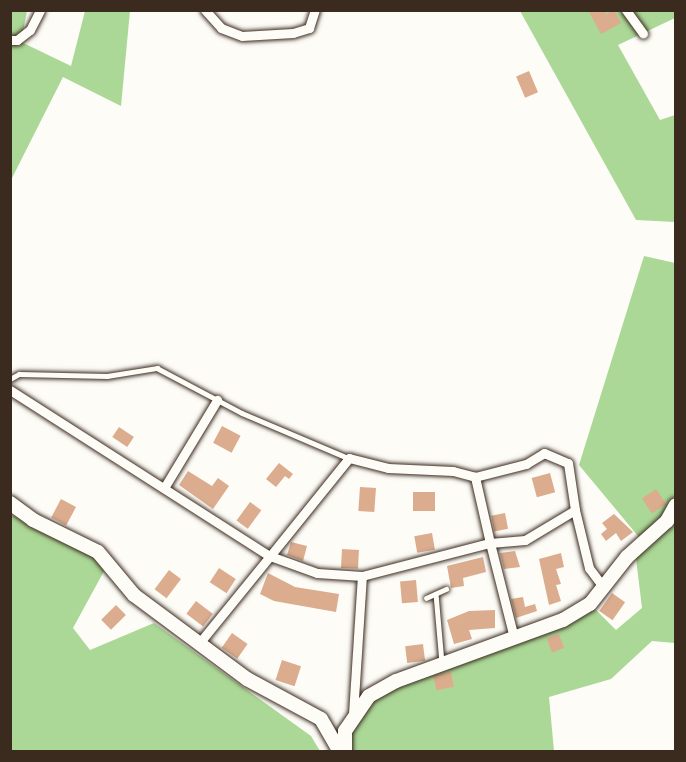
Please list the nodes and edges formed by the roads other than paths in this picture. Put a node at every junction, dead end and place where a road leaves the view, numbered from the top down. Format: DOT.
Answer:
graph roads {
  1 [pos="40,10"];
  2 [pos="206,10"];
  3 [pos="315,10"];
  4 [pos="626,10"];
  5 [pos="643,33"];
  6 [pos="10,40"];
  7 [pos="10,379"];
  8 [pos="10,390"];
  9 [pos="217,400"];
  10 [pos="349,458"];
  11 [pos="476,477"];
  12 [pos="164,488"];
  13 [pos="10,502"];
  14 [pos="675,505"];
  15 [pos="575,510"];
  16 [pos="490,543"];
  17 [pos="270,556"];
  18 [pos="362,576"];
  19 [pos="604,588"];
  20 [pos="446,589"];
  21 [pos="436,594"];
  22 [pos="426,598"];
  23 [pos="514,638"];
  24 [pos="200,642"];
  25 [pos="442,664"];
  26 [pos="353,714"];
  27 [pos="340,752"];
  28 [pos="345,752"];
  1 -- 6 [label="street"];
  2 -- 3 [label="street"];
  4 -- 5 [label="street"];
  7 -- 9 [label="lane"];
  8 -- 12 [label="street"];
  9 -- 10 [label="lane"];
  9 -- 12 [label="street"];
  10 -- 11 [label="street"];
  10 -- 17 [label="street"];
  11 -- 15 [label="street"];
  11 -- 16 [label="street"];
  12 -- 17 [label="street"];
  13 -- 24 [label="street"];
  14 -- 19 [label="street"];
  15 -- 16 [label="street"];
  15 -- 19 [label="street"];
  16 -- 18 [label="street"];
  16 -- 23 [label="street"];
  17 -- 18 [label="street"];
  17 -- 24 [label="street"];
  18 -- 26 [label="street"];
  19 -- 23 [label="street"];
  20 -- 21 [label="lane"];
  21 -- 22 [label="lane"];
  21 -- 25 [label="lane"];
  23 -- 25 [label="street"];
  24 -- 27 [label="street"];
  25 -- 26 [label="street"];
  26 -- 28 [label="street"];
}
